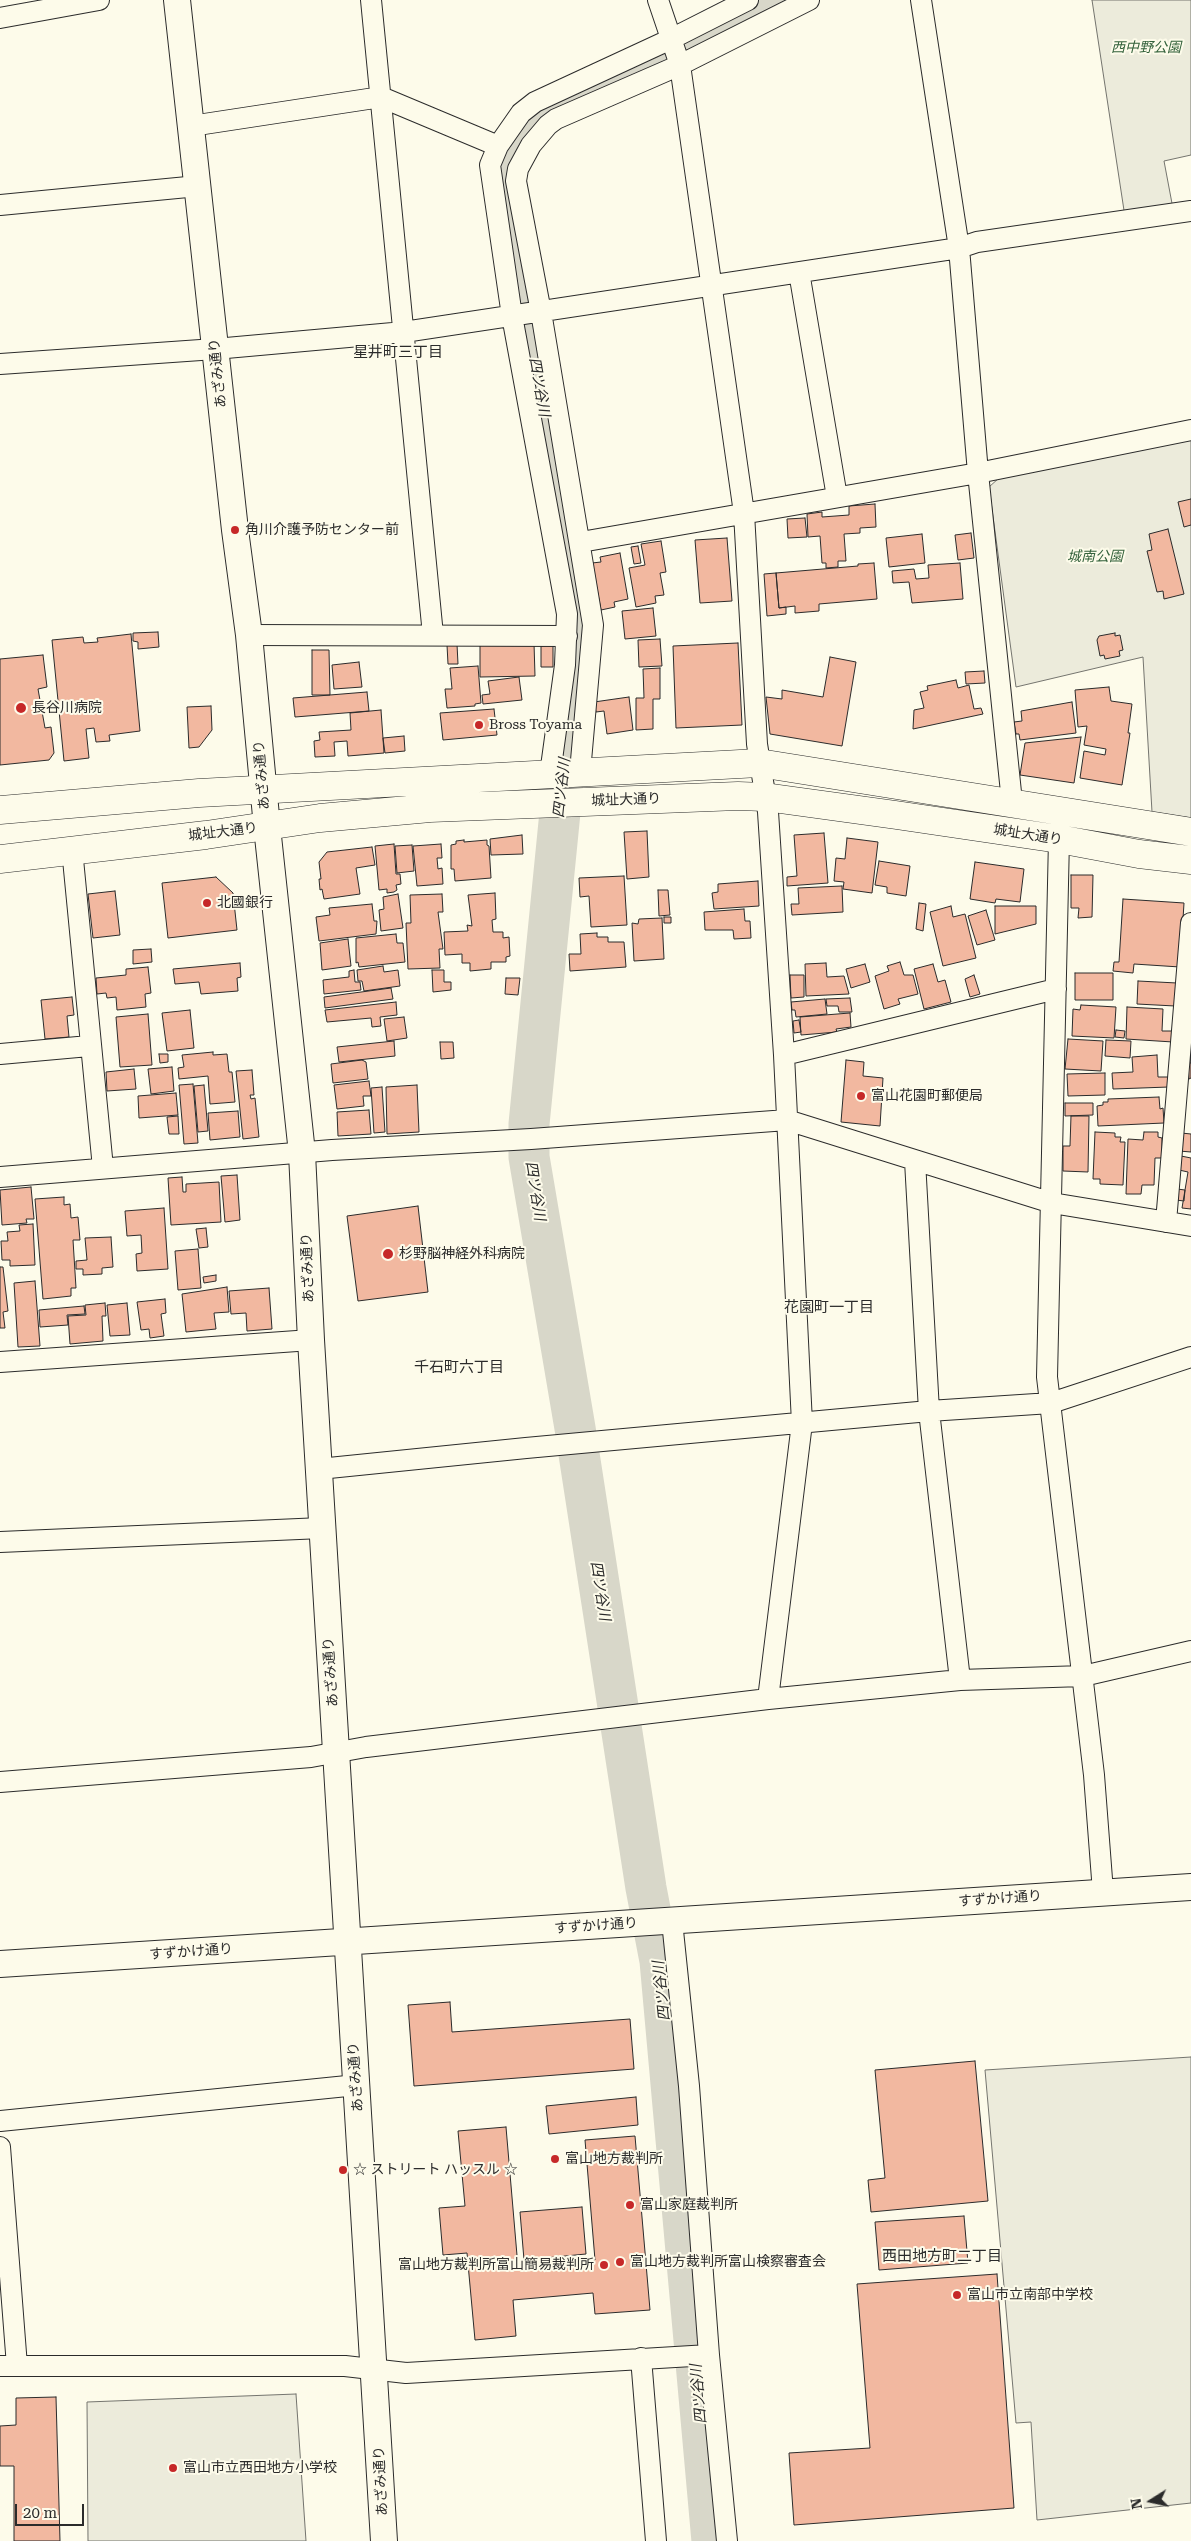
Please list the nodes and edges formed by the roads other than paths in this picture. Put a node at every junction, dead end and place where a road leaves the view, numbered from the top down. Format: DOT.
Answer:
graph roads {
  1 [pos="99,0"];
  2 [pos="177,0"];
  3 [pos="372,0"];
  4 [pos="658,0"];
  5 [pos="748,0"];
  6 [pos="809,0"];
  7 [pos="921,0"];
  8 [pos="0,18"];
  9 [pos="671,39"];
  10 [pos="680,65"];
  11 [pos="381,97"];
  12 [pos="191,126"];
  13 [pos="498,146"];
  14 [pos="198,186"];
  15 [pos="0,205"];
  16 [pos="1191,212"];
  17 [pos="959,248"];
  18 [pos="799,272"];
  19 [pos="713,286"];
  20 [pos="541,312"];
  21 [pos="512,316"];
  22 [pos="404,332"];
  23 [pos="215,350"];
  24 [pos="0,364"];
  25 [pos="1191,430"];
  26 [pos="978,473"];
  27 [pos="837,497"];
  28 [pos="744,513"];
  29 [pos="580,542"];
  30 [pos="433,635"];
  31 [pos="250,636"];
  32 [pos="567,636"];
  33 [pos="760,763"];
  34 [pos="565,773"];
  35 [pos="264,791"];
  36 [pos="765,797"];
  37 [pos="1012,802"];
  38 [pos="0,810"];
  39 [pos="267,827"];
  40 [pos="1191,832"];
  41 [pos="1059,839"];
  42 [pos="72,849"];
  43 [pos="0,859"];
  44 [pos="1191,860"];
  45 [pos="1191,923"];
  46 [pos="1056,989"];
  47 [pos="90,1046"];
  48 [pos="0,1054"];
  49 [pos="784,1055"];
  50 [pos="787,1120"];
  51 [pos="302,1153"];
  52 [pos="915,1161"];
  53 [pos="103,1168"];
  54 [pos="0,1177"];
  55 [pos="1052,1203"];
  56 [pos="1166,1222"];
  57 [pos="1191,1226"];
  58 [pos="310,1340"];
  59 [pos="1191,1357"];
  60 [pos="0,1362"];
  61 [pos="1051,1403"];
  62 [pos="929,1411"];
  63 [pos="802,1423"];
  64 [pos="319,1469"];
  65 [pos="322,1528"];
  66 [pos="0,1542"];
  67 [pos="1191,1651"];
  68 [pos="1083,1676"];
  69 [pos="960,1680"];
  70 [pos="768,1699"];
  71 [pos="336,1753"];
  72 [pos="0,1782"];
  73 [pos="1191,1886"];
  74 [pos="1103,1892"];
  75 [pos="672,1921"];
  76 [pos="347,1942"];
  77 [pos="0,1964"];
  78 [pos="357,2085"];
  79 [pos="0,2120"];
  80 [pos="0,2147"];
  81 [pos="709,2355"];
  82 [pos="641,2358"];
  83 [pos="8,2366"];
  84 [pos="374,2369"];
  85 [pos="384,2541"];
  86 [pos="656,2541"];
  87 [pos="727,2541"];
  1 -- 8 [label="street"];
  2 -- 12 [label="street, あざみ通り"];
  3 -- 11 [label="street"];
  4 -- 9 [label="street"];
  5 -- 9 [label="street"];
  6 -- 10 [label="street"];
  7 -- 17 [label="street"];
  9 -- 10 [label="street"];
  9 -- 13 [label="street"];
  10 -- 19 [label="street"];
  10 -- 20 [label="street"];
  11 -- 12 [label="street"];
  11 -- 13 [label="street"];
  11 -- 22 [label="street"];
  12 -- 14 [label="street, あざみ通り"];
  13 -- 21 [label="street"];
  14 -- 15 [label="street"];
  14 -- 23 [label="street, あざみ通り"];
  16 -- 17 [label="street"];
  17 -- 18 [label="street"];
  17 -- 26 [label="street"];
  18 -- 19 [label="street"];
  18 -- 27 [label="street"];
  19 -- 20 [label="street"];
  19 -- 28 [label="street"];
  20 -- 21 [label="street"];
  20 -- 29 [label="street"];
  21 -- 22 [label="street"];
  21 -- 32 [label="street"];
  22 -- 23 [label="street"];
  22 -- 30 [label="street"];
  23 -- 24 [label="street"];
  23 -- 31 [label="street, あざみ通り"];
  25 -- 26 [label="street"];
  26 -- 27 [label="street"];
  26 -- 37 [label="street"];
  27 -- 28 [label="street"];
  28 -- 29 [label="street"];
  28 -- 33 [label="street"];
  29 -- 34 [label="street"];
  30 -- 31 [label="street"];
  30 -- 32 [label="street"];
  31 -- 35 [label="street, あざみ通り"];
  32 -- 34 [label="street"];
  33 -- 34 [label="highway"];
  33 -- 36 [label="street"];
  33 -- 37 [label="highway"];
  34 -- 35 [label="highway"];
  35 -- 38 [label="highway"];
  35 -- 39 [label="street, あざみ通り"];
  36 -- 39 [label="highway, 城址大通り"];
  36 -- 41 [label="highway, 城址大通り"];
  36 -- 49 [label="street"];
  37 -- 40 [label="highway"];
  39 -- 42 [label="highway, 城址大通り"];
  39 -- 51 [label="street, あざみ通り"];
  41 -- 44 [label="highway, 城址大通り"];
  41 -- 46 [label="street"];
  42 -- 43 [label="highway, 城址大通り"];
  42 -- 47 [label="street"];
  45 -- 56 [label="street"];
  46 -- 49 [label="street"];
  46 -- 55 [label="street"];
  47 -- 48 [label="street"];
  47 -- 53 [label="street"];
  49 -- 50 [label="street"];
  50 -- 51 [label="street"];
  50 -- 52 [label="street"];
  50 -- 63 [label="street"];
  51 -- 53 [label="street"];
  51 -- 58 [label="street, あざみ通り"];
  52 -- 55 [label="street"];
  52 -- 62 [label="street"];
  53 -- 54 [label="street"];
  55 -- 56 [label="street"];
  55 -- 61 [label="street"];
  56 -- 57 [label="street"];
  58 -- 60 [label="street"];
  58 -- 64 [label="street, あざみ通り"];
  59 -- 61 [label="street"];
  61 -- 62 [label="street"];
  61 -- 68 [label="street"];
  62 -- 63 [label="street"];
  62 -- 69 [label="street"];
  63 -- 64 [label="street"];
  63 -- 70 [label="street"];
  64 -- 65 [label="street, あざみ通り"];
  65 -- 66 [label="street"];
  65 -- 71 [label="street, あざみ通り"];
  67 -- 68 [label="street"];
  68 -- 69 [label="street"];
  68 -- 74 [label="street"];
  69 -- 70 [label="street"];
  70 -- 71 [label="street"];
  71 -- 72 [label="street"];
  71 -- 76 [label="street, あざみ通り"];
  73 -- 74 [label="street, すずかけ通り"];
  74 -- 75 [label="street, すずかけ通り"];
  75 -- 76 [label="street, すずかけ通り"];
  75 -- 81 [label="street"];
  76 -- 77 [label="street, すずかけ通り"];
  76 -- 78 [label="street, あざみ通り"];
  78 -- 79 [label="street"];
  78 -- 84 [label="street, あざみ通り"];
  80 -- 83 [label="street"];
  81 -- 82 [label="street"];
  81 -- 87 [label="street"];
  82 -- 84 [label="street"];
  82 -- 86 [label="street"];
  83 -- 84 [label="street"];
  84 -- 85 [label="street, あざみ通り"];
}
